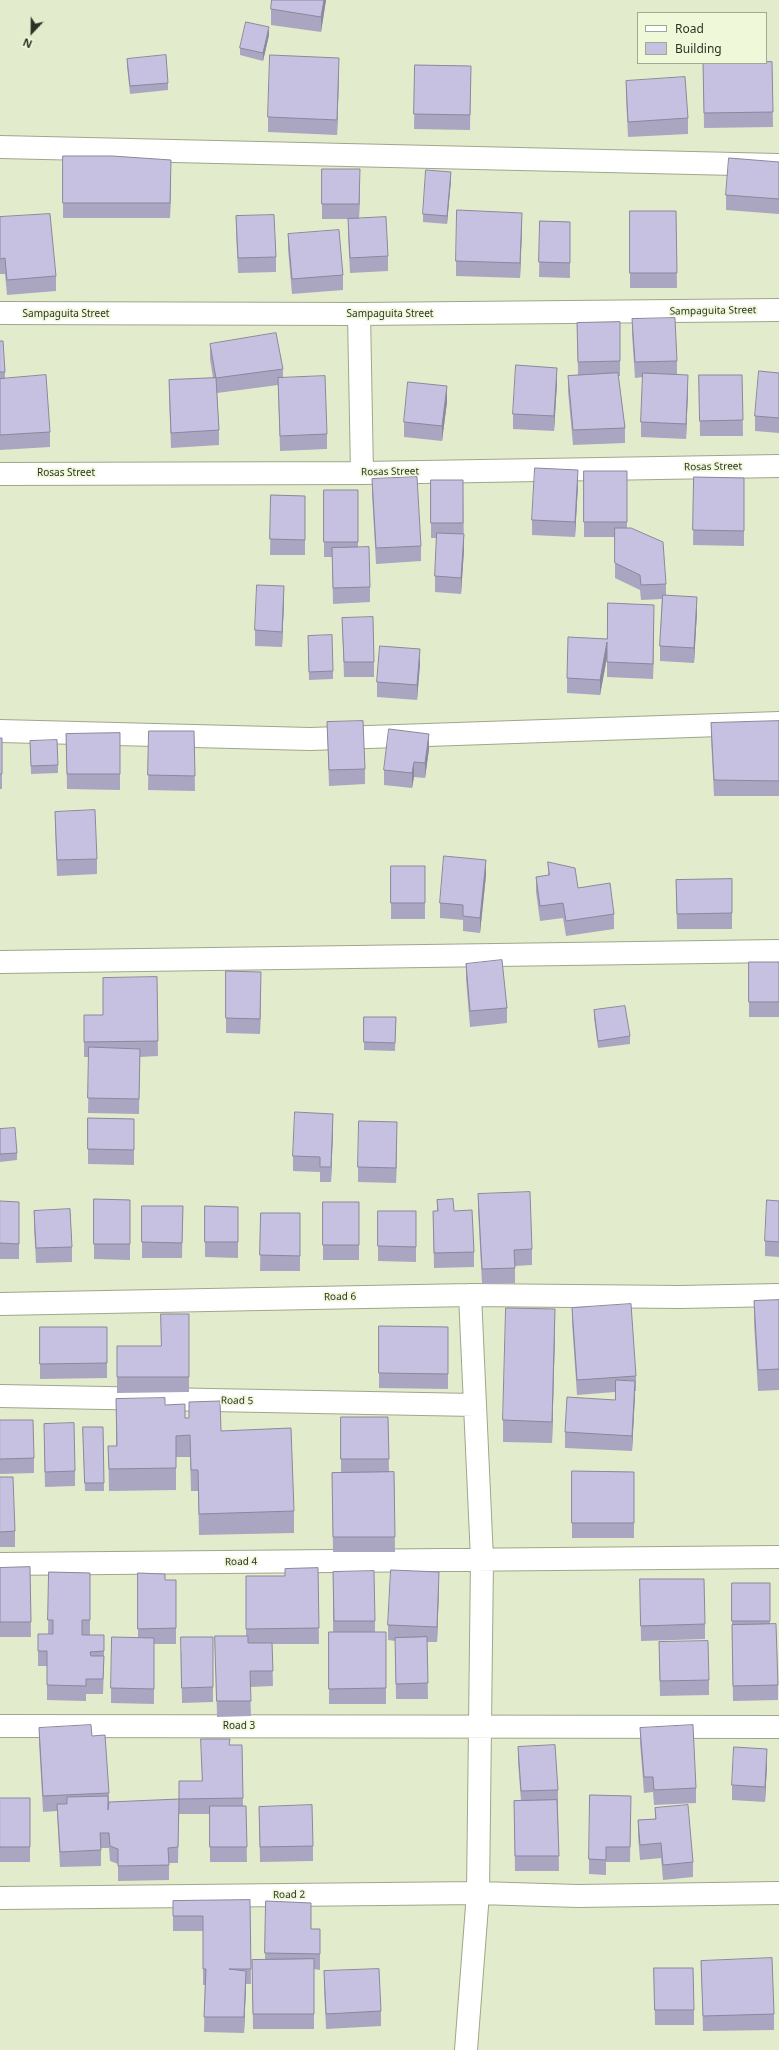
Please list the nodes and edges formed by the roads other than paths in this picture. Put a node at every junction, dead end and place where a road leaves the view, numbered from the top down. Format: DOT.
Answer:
graph roads {
  1 [pos="0,147"];
  2 [pos="779,165"];
  3 [pos="779,310"];
  4 [pos="0,313"];
  5 [pos="359,314"];
  6 [pos="779,466"];
  7 [pos="362,473"];
  8 [pos="0,474"];
  9 [pos="779,723"];
  10 [pos="0,732"];
  11 [pos="779,951"];
  12 [pos="0,962"];
  13 [pos="470,1295"];
  14 [pos="779,1295"];
  15 [pos="0,1304"];
  16 [pos="0,1396"];
  17 [pos="475,1405"];
  18 [pos="779,1557"];
  19 [pos="482,1559"];
  20 [pos="0,1564"];
  21 [pos="0,1726"];
  22 [pos="478,1726"];
  23 [pos="779,1727"];
  24 [pos="478,1893"];
  25 [pos="779,1893"];
  26 [pos="0,1898"];
  27 [pos="466,2050"];
  1 -- 2 [label="street"];
  3 -- 5 [label="street, Sampaguita Street"];
  4 -- 5 [label="street, Sampaguita Street"];
  5 -- 7 [label="street"];
  6 -- 7 [label="street, Rosas Street"];
  7 -- 8 [label="street, Rosas Street"];
  9 -- 10 [label="street"];
  11 -- 12 [label="street"];
  13 -- 14 [label="street, Road 6"];
  13 -- 15 [label="street, Road 6"];
  13 -- 17 [label="street"];
  16 -- 17 [label="street, Road 5"];
  17 -- 19 [label="street"];
  18 -- 19 [label="street, Road 4"];
  19 -- 20 [label="street, Road 4"];
  19 -- 22 [label="street"];
  21 -- 22 [label="street, Road 3"];
  22 -- 23 [label="street, Road 3"];
  22 -- 24 [label="street"];
  24 -- 25 [label="street, Road 2"];
  24 -- 26 [label="street, Road 2"];
  24 -- 27 [label="street"];
}
